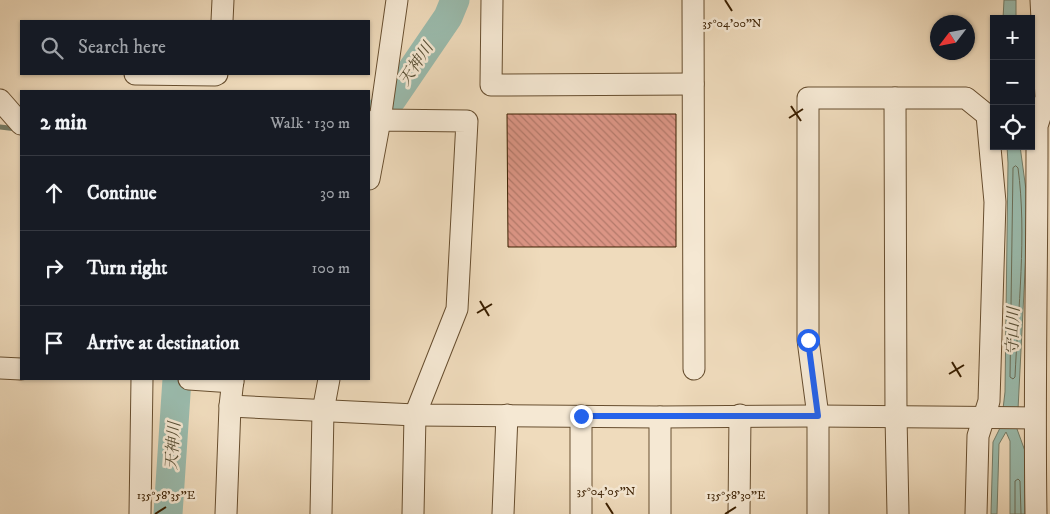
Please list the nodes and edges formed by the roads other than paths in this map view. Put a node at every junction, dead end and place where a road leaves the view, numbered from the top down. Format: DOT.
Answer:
graph roads {
  1 [pos="223,0"];
  2 [pos="397,0"];
  3 [pos="492,0"];
  4 [pos="693,0"];
  5 [pos="1041,0"];
  6 [pos="222,20"];
  7 [pos="694,84"];
  8 [pos="895,98"];
  9 [pos="0,100"];
  10 [pos="990,116"];
  11 [pos="375,121"];
  12 [pos="20,123"];
  13 [pos="1040,126"];
  14 [pos="992,150"];
  15 [pos="370,169"];
  16 [pos="0,368"];
  17 [pos="20,369"];
  18 [pos="694,369"];
  19 [pos="142,380"];
  20 [pos="233,380"];
  21 [pos="329,380"];
  22 [pos="230,406"];
  23 [pos="323,411"];
  24 [pos="415,415"];
  25 [pos="507,415"];
  26 [pos="740,415"];
  27 [pos="581,416"];
  28 [pos="818,416"];
  29 [pos="896,416"];
  30 [pos="660,417"];
  31 [pos="983,418"];
  32 [pos="1034,418"];
  33 [pos="140,514"];
  34 [pos="226,514"];
  35 [pos="321,514"];
  36 [pos="412,514"];
  37 [pos="503,514"];
  38 [pos="581,514"];
  39 [pos="660,514"];
  40 [pos="739,514"];
  41 [pos="818,514"];
  42 [pos="898,514"];
  43 [pos="976,514"];
  44 [pos="1036,514"];
  1 -- 6 [label="street"];
  2 -- 11 [label="street"];
  3 -- 7 [label="street"];
  4 -- 7 [label="street"];
  5 -- 13 [label="street"];
  7 -- 18 [label="street"];
  8 -- 10 [label="street"];
  8 -- 28 [label="street"];
  8 -- 29 [label="street"];
  9 -- 12 [label="street"];
  11 -- 15 [label="street"];
  11 -- 24 [label="street"];
  13 -- 32 [label="street"];
  14 -- 31 [label="street"];
  16 -- 17 [label="street"];
  19 -- 33 [label="street"];
  20 -- 22 [label="street"];
  21 -- 23 [label="street"];
  22 -- 23 [label="street"];
  22 -- 34 [label="street"];
  23 -- 24 [label="street"];
  23 -- 35 [label="street"];
  24 -- 25 [label="street"];
  24 -- 36 [label="street"];
  25 -- 27 [label="street"];
  25 -- 37 [label="street"];
  26 -- 28 [label="street"];
  26 -- 30 [label="street"];
  26 -- 40 [label="street"];
  27 -- 30 [label="street"];
  27 -- 38 [label="street"];
  28 -- 29 [label="street"];
  28 -- 41 [label="street"];
  29 -- 31 [label="street"];
  29 -- 42 [label="street"];
  30 -- 39 [label="street"];
  31 -- 32 [label="street"];
  31 -- 43 [label="street"];
  32 -- 44 [label="street"];
}
